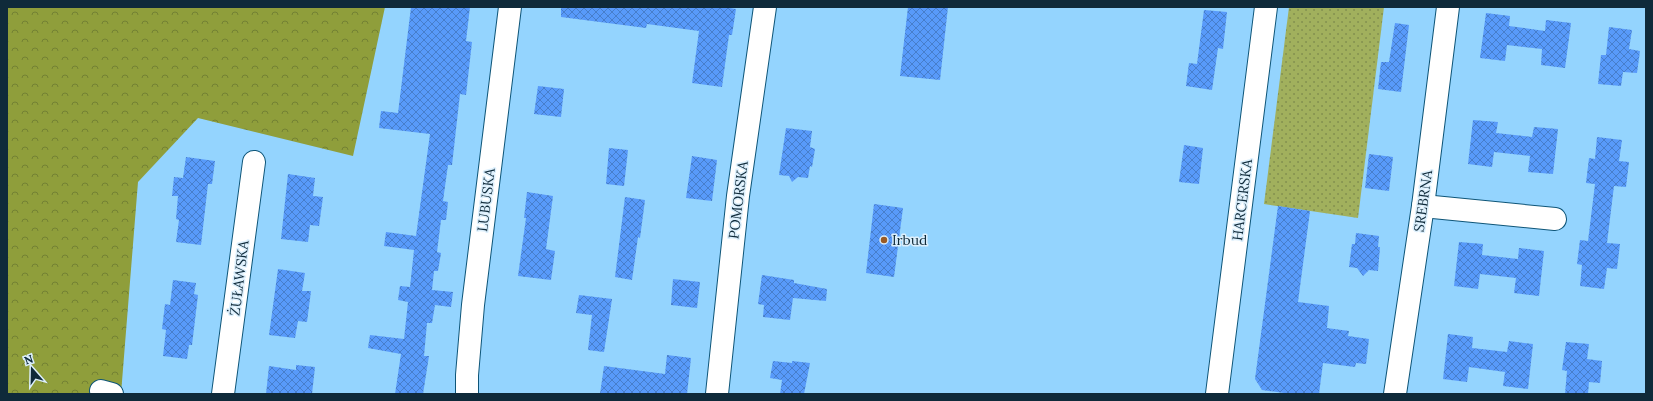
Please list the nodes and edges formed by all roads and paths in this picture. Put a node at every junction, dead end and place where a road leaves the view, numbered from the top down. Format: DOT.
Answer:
graph roads {
  1 [pos="510,7"];
  2 [pos="765,7"];
  3 [pos="1266,7"];
  4 [pos="1448,7"];
  5 [pos="254,162"];
  6 [pos="1423,206"];
  7 [pos="1555,219"];
  8 [pos="223,394"];
  9 [pos="467,394"];
  10 [pos="717,394"];
  11 [pos="1217,394"];
  12 [pos="1395,394"];
  1 -- 9 [label="street, LUBUSKA"];
  2 -- 10 [label="street, POMORSKA"];
  3 -- 11 [label="street, HARCERSKA"];
  4 -- 6 [label="street, SREBRNA"];
  5 -- 8 [label="street, ŻUŁAWSKA"];
  6 -- 7 [label="street"];
  6 -- 12 [label="street, SREBRNA"];
}
